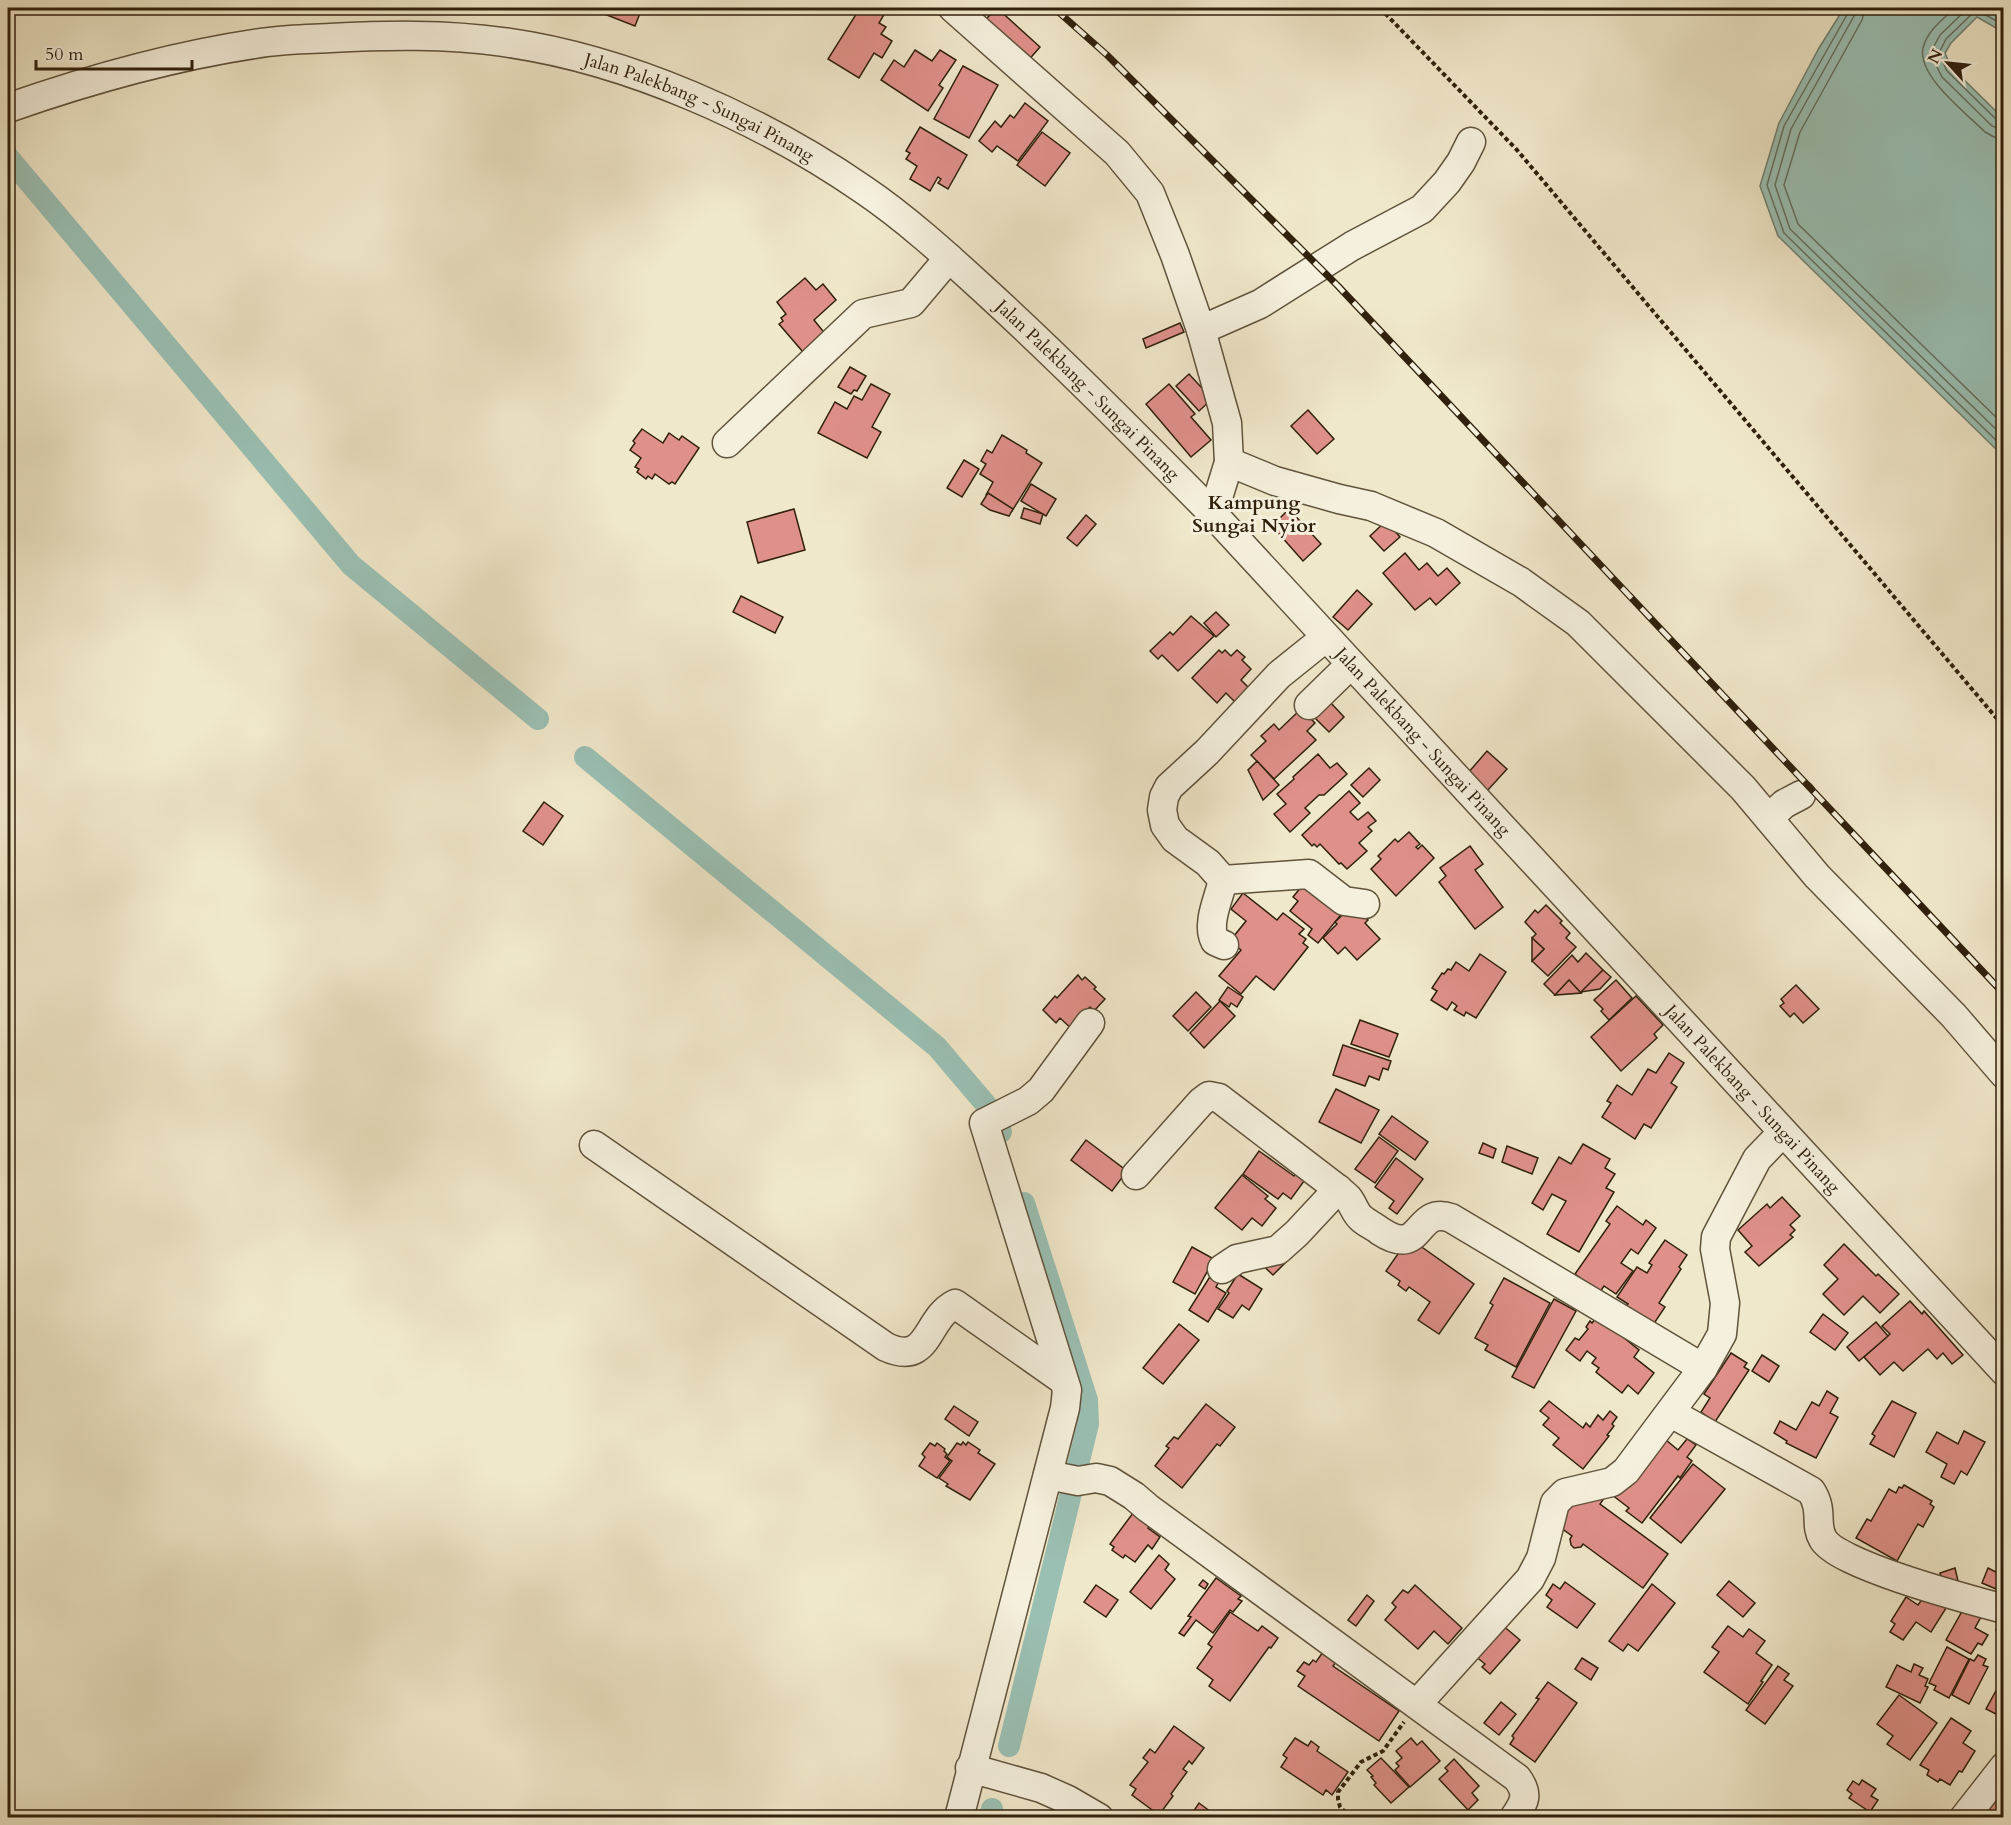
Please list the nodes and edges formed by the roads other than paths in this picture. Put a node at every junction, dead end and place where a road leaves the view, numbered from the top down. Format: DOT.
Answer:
graph roads {
  1 [pos="953,8"];
  2 [pos="8,108"];
  3 [pos="1471,142"];
  4 [pos="949,258"];
  5 [pos="1202,330"];
  6 [pos="727,443"];
  7 [pos="1229,462"];
  8 [pos="1213,514"];
  9 [pos="1326,638"];
  10 [pos="1350,665"];
  11 [pos="1309,705"];
  12 [pos="1801,795"];
  13 [pos="1769,818"];
  14 [pos="1223,880"];
  15 [pos="1365,904"];
  16 [pos="1224,945"];
  17 [pos="1090,1023"];
  18 [pos="2004,1074"];
  19 [pos="1782,1133"];
  20 [pos="594,1145"];
  21 [pos="1136,1175"];
  22 [pos="1338,1189"];
  23 [pos="1222,1269"];
  24 [pos="1703,1368"];
  25 [pos="2004,1371"];
  26 [pos="1064,1380"];
  27 [pos="1671,1413"];
  28 [pos="1062,1477"];
  29 [pos="2004,1609"];
  30 [pos="1417,1704"];
  31 [pos="2004,1767"];
  32 [pos="978,1770"];
  33 [pos="959,1818"];
  34 [pos="1099,1818"];
  35 [pos="1514,1818"];
  36 [pos="1964,1818"];
  1 -- 5 [label="street"];
  2 -- 4 [label="street, Jalan Palekbang - Sungai Pinang"];
  3 -- 5 [label="street"];
  4 -- 6 [label="street"];
  4 -- 8 [label="street, Jalan Palekbang - Sungai Pinang"];
  5 -- 7 [label="street"];
  7 -- 8 [label="street"];
  7 -- 13 [label="street"];
  8 -- 9 [label="street, Jalan Palekbang - Sungai Pinang"];
  9 -- 10 [label="street, Jalan Palekbang - Sungai Pinang"];
  9 -- 14 [label="street"];
  10 -- 11 [label="street"];
  10 -- 19 [label="street, Jalan Palekbang - Sungai Pinang"];
  12 -- 13 [label="street"];
  13 -- 18 [label="street"];
  14 -- 15 [label="street"];
  14 -- 16 [label="street"];
  17 -- 26 [label="street"];
  19 -- 24 [label="street"];
  19 -- 25 [label="street, Jalan Palekbang - Sungai Pinang"];
  20 -- 26 [label="street"];
  21 -- 22 [label="street"];
  22 -- 23 [label="street"];
  22 -- 24 [label="street"];
  24 -- 27 [label="street"];
  26 -- 28 [label="street"];
  27 -- 29 [label="street"];
  27 -- 30 [label="street"];
  28 -- 30 [label="street"];
  28 -- 32 [label="street"];
  30 -- 35 [label="street"];
  31 -- 36 [label="street"];
  32 -- 33 [label="street"];
  32 -- 34 [label="street"];
}
